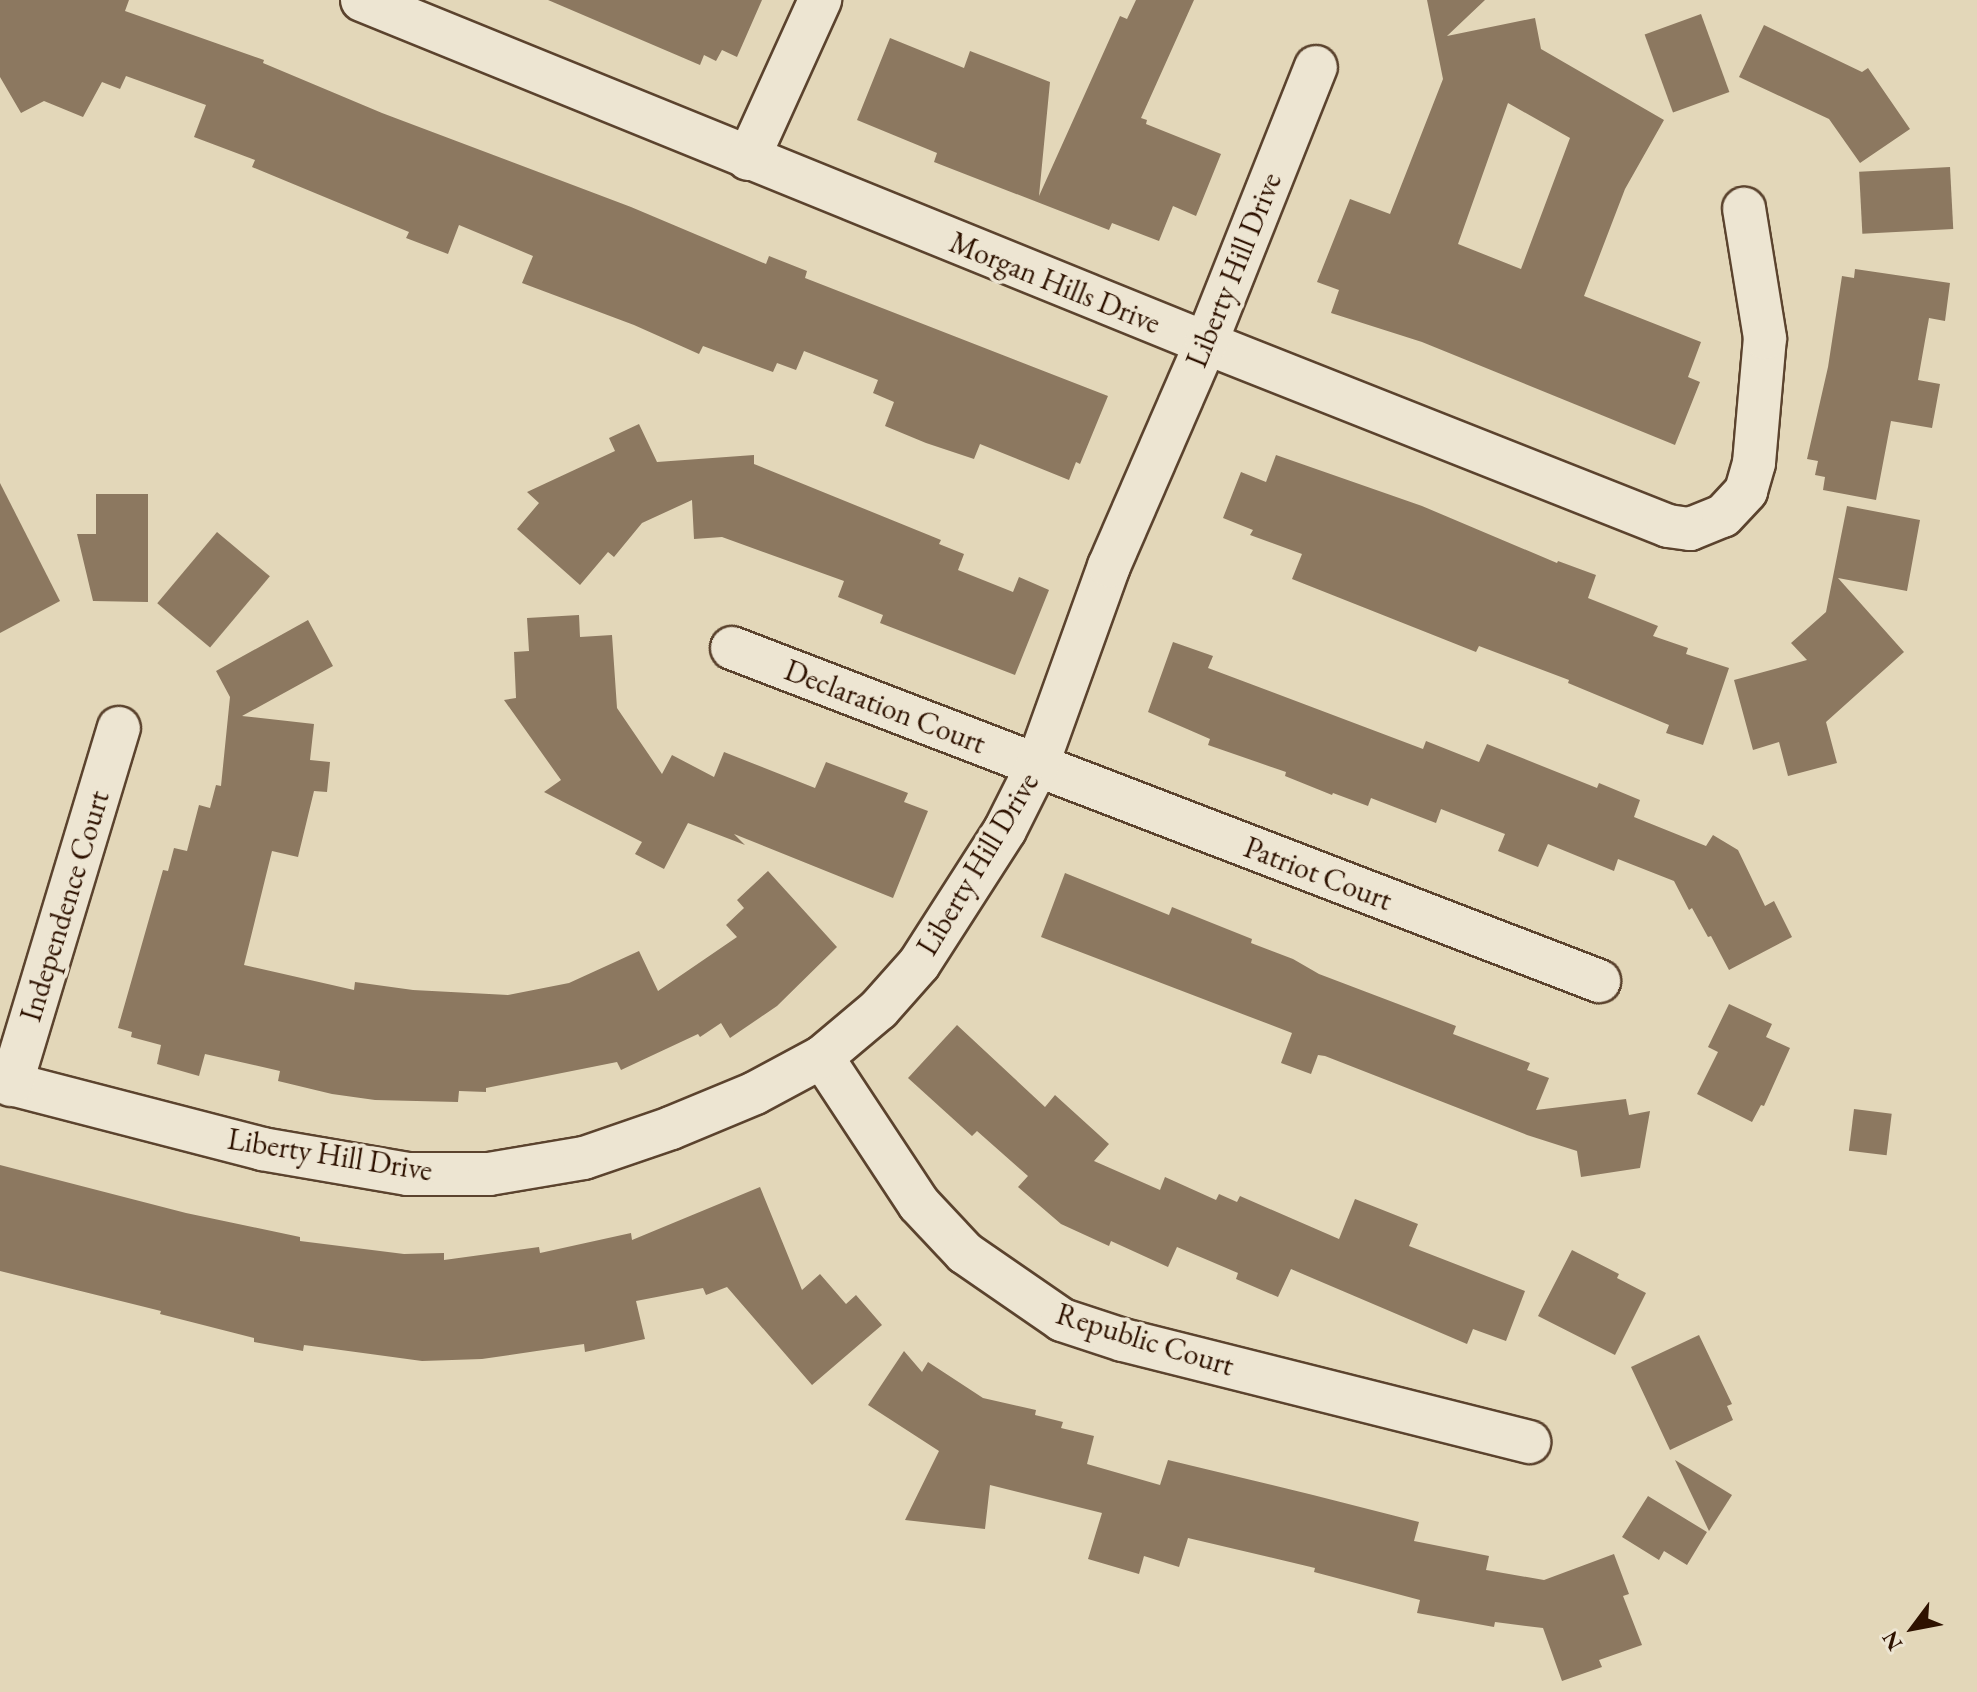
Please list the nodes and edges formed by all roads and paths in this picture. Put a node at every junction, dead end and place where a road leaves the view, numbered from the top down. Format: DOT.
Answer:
graph roads {
  1 [pos="362,0"];
  2 [pos="820,0"];
  3 [pos="1316,67"];
  4 [pos="748,159"];
  5 [pos="1744,209"];
  6 [pos="1206,343"];
  7 [pos="732,648"];
  8 [pos="119,728"];
  9 [pos="1037,766"];
  10 [pos="1599,981"];
  11 [pos="822,1057"];
  12 [pos="6,1083"];
  13 [pos="1529,1442"];
  1 -- 4 [label="street, Morgan Hills Drive"];
  2 -- 4 [label="street"];
  3 -- 6 [label="street, Liberty Hill Drive"];
  4 -- 6 [label="street, Morgan Hills Drive"];
  5 -- 6 [label="street, Morgan Hills Drive"];
  6 -- 9 [label="street, Liberty Hill Drive"];
  7 -- 9 [label="street, Declaration Court"];
  8 -- 12 [label="street, Independence Court"];
  9 -- 10 [label="street, Patriot Court"];
  9 -- 11 [label="street, Liberty Hill Drive"];
  11 -- 12 [label="street, Liberty Hill Drive"];
  11 -- 13 [label="street, Republic Court"];
}
